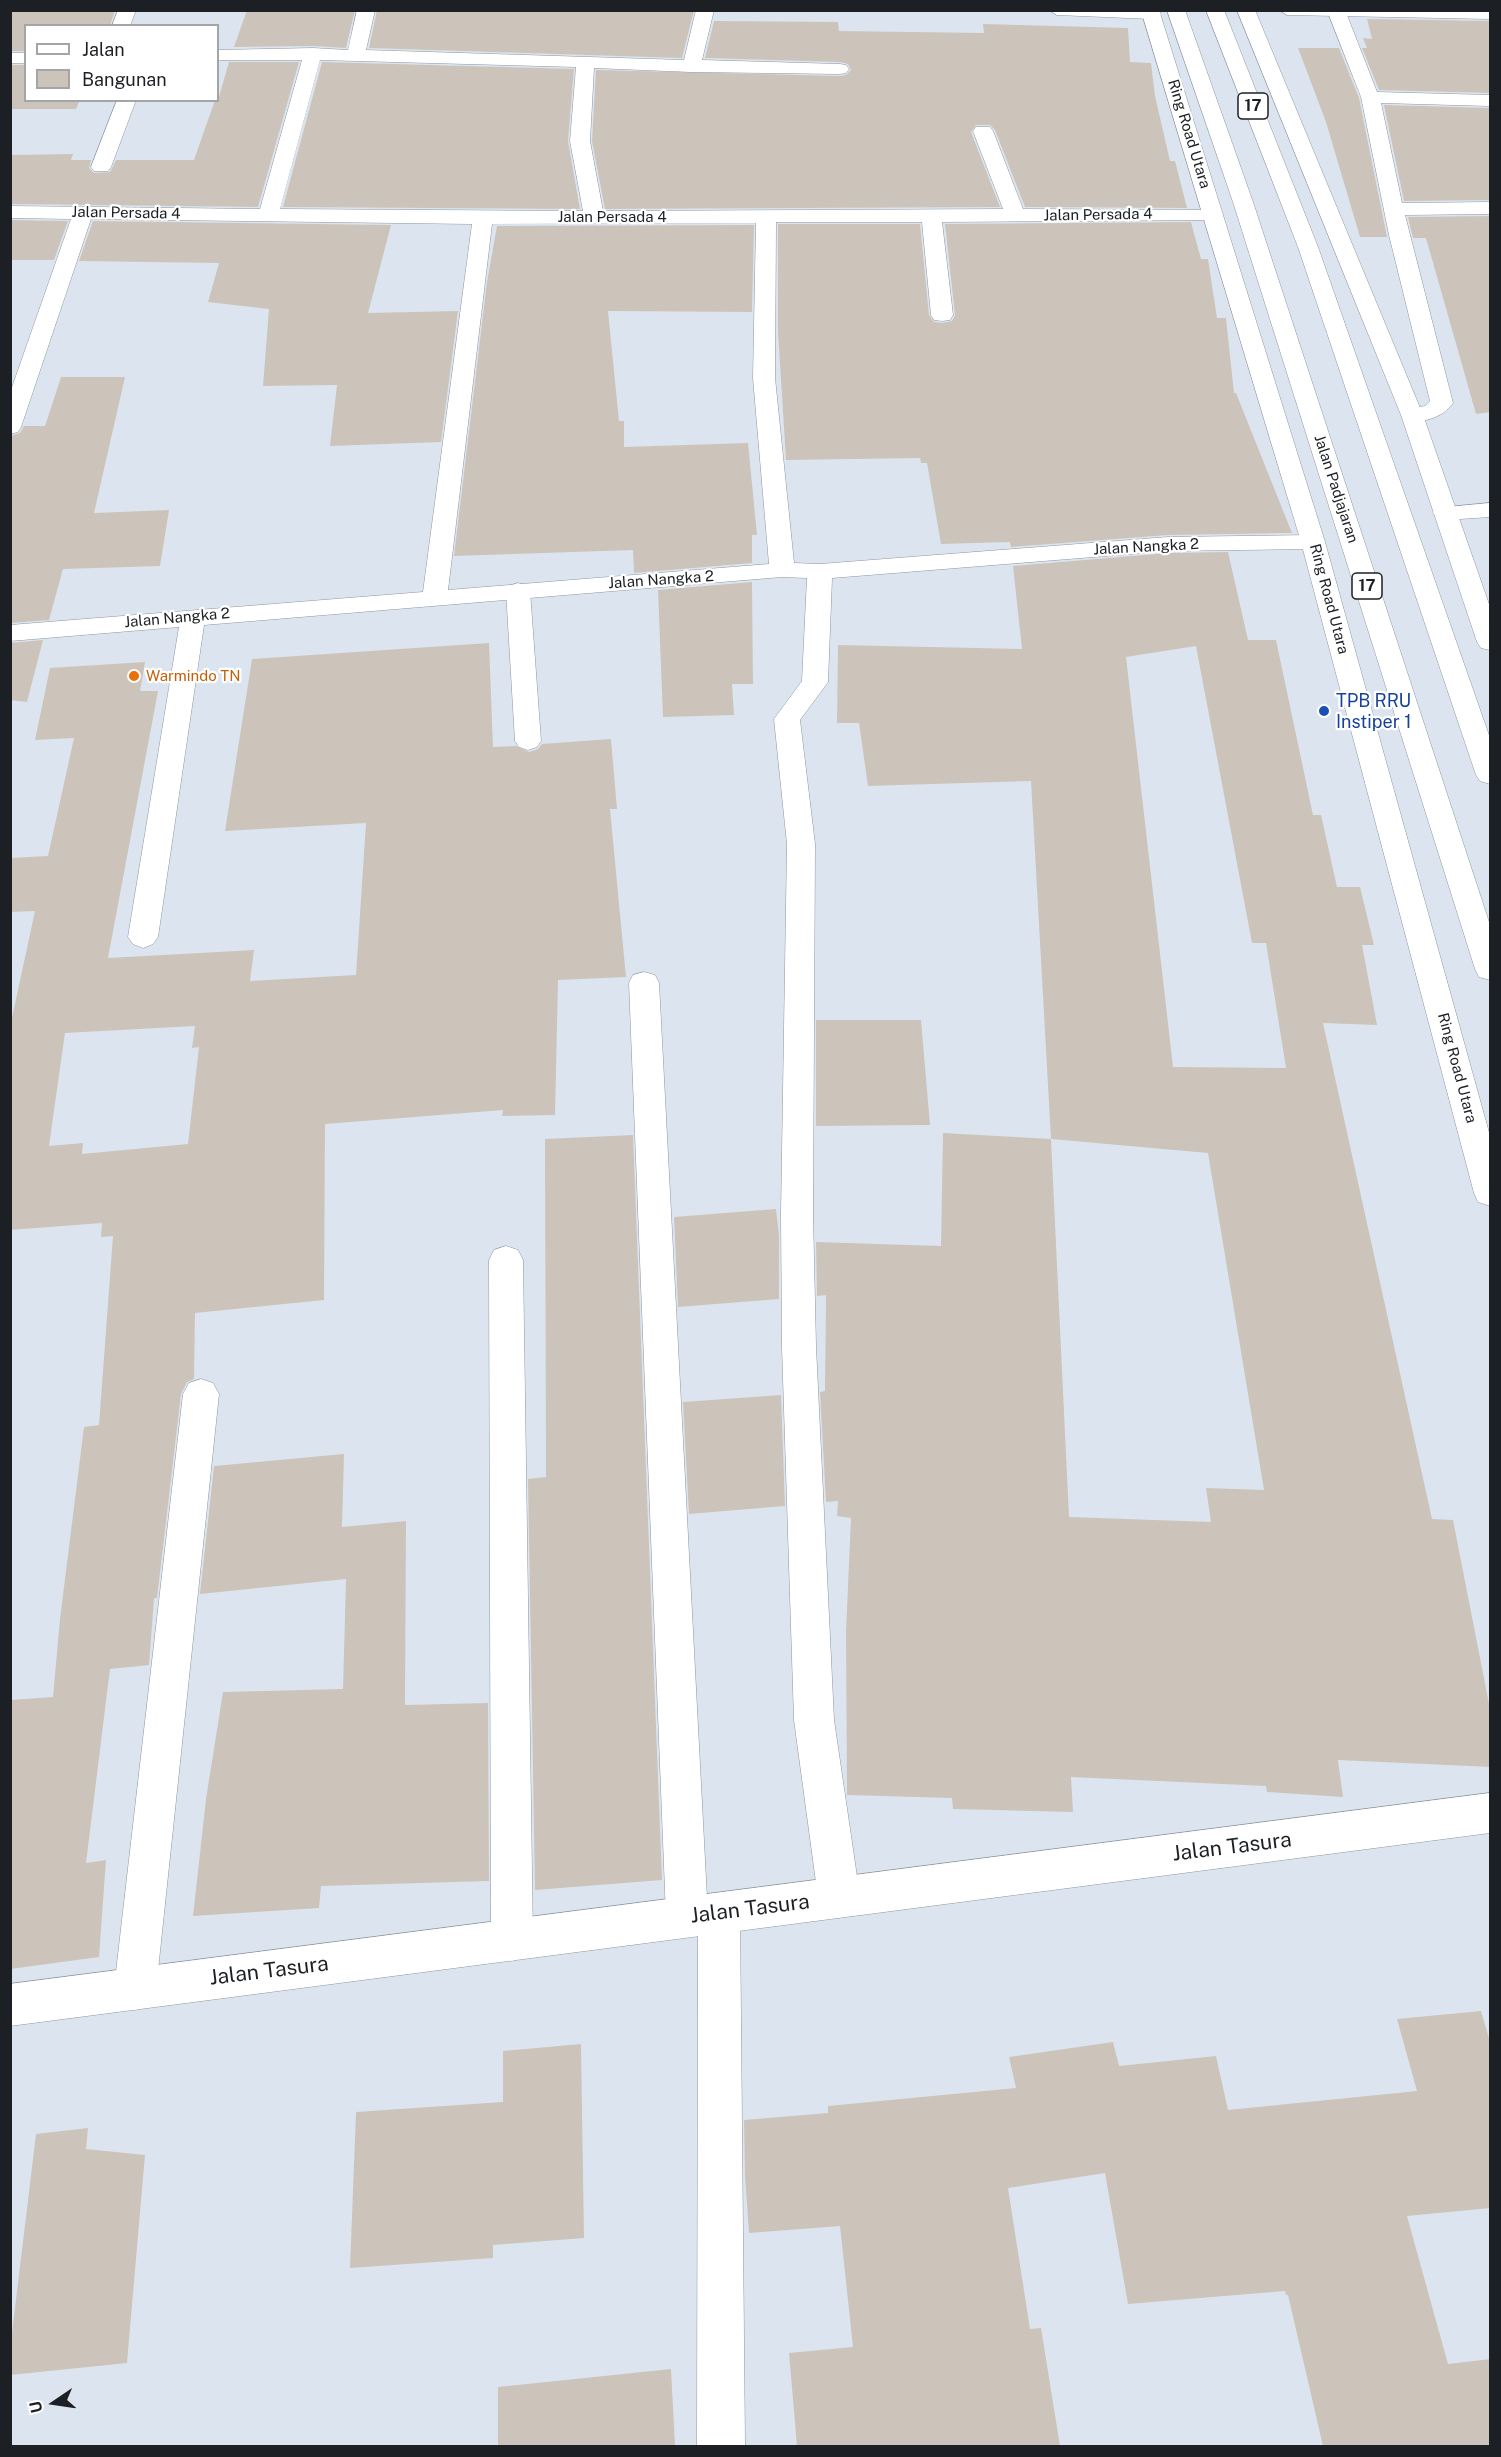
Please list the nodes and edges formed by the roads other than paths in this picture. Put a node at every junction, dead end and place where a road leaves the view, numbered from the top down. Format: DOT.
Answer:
graph roads {
  1 [pos="366,10"];
  2 [pos="705,10"];
  3 [pos="1057,10"];
  4 [pos="1176,10"];
  5 [pos="1215,10"];
  6 [pos="1246,10"];
  7 [pos="1287,10"];
  8 [pos="1336,11"];
  9 [pos="1151,12"];
  10 [pos="1491,14"];
  11 [pos="314,53"];
  12 [pos="356,53"];
  13 [pos="219,54"];
  14 [pos="585,62"];
  15 [pos="691,67"];
  16 [pos="840,69"];
  17 [pos="1370,97"];
  18 [pos="1491,100"];
  19 [pos="126,102"];
  20 [pos="983,131"];
  21 [pos="101,167"];
  22 [pos="1291,201"];
  23 [pos="1243,202"];
  24 [pos="1491,208"];
  25 [pos="1394,209"];
  26 [pos="10,212"];
  27 [pos="83,212"];
  28 [pos="1213,214"];
  29 [pos="268,215"];
  30 [pos="594,216"];
  31 [pos="766,216"];
  32 [pos="931,216"];
  33 [pos="1016,216"];
  34 [pos="483,218"];
  35 [pos="1283,247"];
  36 [pos="942,315"];
  37 [pos="1412,415"];
  38 [pos="10,427"];
  39 [pos="1491,510"];
  40 [pos="1446,513"];
  41 [pos="1313,542"];
  42 [pos="783,570"];
  43 [pos="820,571"];
  44 [pos="518,591"];
  45 [pos="435,597"];
  46 [pos="194,616"];
  47 [pos="10,633"];
  48 [pos="1491,642"];
  49 [pos="528,741"];
  50 [pos="1488,761"];
  51 [pos="142,937"];
  52 [pos="1491,969"];
  53 [pos="644,983"];
  54 [pos="1491,1193"];
  55 [pos="506,1260"];
  56 [pos="201,1394"];
  57 [pos="1491,1813"];
  58 [pos="839,1897"];
  59 [pos="703,1916"];
  60 [pos="512,1940"];
  61 [pos="135,1989"];
  62 [pos="10,2005"];
  63 [pos="721,2446"];
  1 -- 12 [label="main road"];
  2 -- 15 [label="main road"];
  3 -- 9 [label="main road"];
  4 -- 23 [label="main road, Jalan Padjajaran / 17"];
  5 -- 22 [label="main road, Jalan Padjajaran / 17"];
  6 -- 37 [label="main road"];
  7 -- 8 [label="main road"];
  8 -- 10 [label="main road"];
  8 -- 17 [label="main road"];
  9 -- 28 [label="main road, Ring Road Utara"];
  11 -- 12 [label="main road"];
  11 -- 13 [label="main road"];
  11 -- 29 [label="main road"];
  12 -- 14 [label="main road"];
  14 -- 15 [label="main road"];
  14 -- 30 [label="main road"];
  15 -- 16 [label="main road"];
  17 -- 18 [label="main road"];
  17 -- 25 [label="main road"];
  19 -- 21 [label="main road"];
  20 -- 33 [label="main road"];
  22 -- 23 [label="main road"];
  22 -- 35 [label="main road, Jalan Padjajaran / 17"];
  23 -- 35 [label="main road, Jalan Padjajaran / 17"];
  24 -- 25 [label="main road"];
  25 -- 37 [label="main road"];
  26 -- 27 [label="main road, Jalan Persada 4"];
  27 -- 29 [label="main road, Jalan Persada 4"];
  27 -- 38 [label="main road"];
  28 -- 33 [label="main road, Jalan Persada 4"];
  28 -- 41 [label="main road, Ring Road Utara"];
  29 -- 34 [label="main road, Jalan Persada 4"];
  30 -- 31 [label="main road, Jalan Persada 4"];
  30 -- 34 [label="main road, Jalan Persada 4"];
  31 -- 32 [label="main road, Jalan Persada 4"];
  31 -- 42 [label="main road"];
  32 -- 33 [label="main road, Jalan Persada 4"];
  32 -- 36 [label="main road"];
  34 -- 45 [label="main road"];
  35 -- 50 [label="main road, Jalan Padjajaran / 17"];
  35 -- 52 [label="main road, Jalan Padjajaran / 17"];
  37 -- 40 [label="main road"];
  39 -- 40 [label="main road"];
  40 -- 48 [label="main road"];
  41 -- 43 [label="main road, Jalan Nangka 2"];
  41 -- 54 [label="main road, Ring Road Utara"];
  42 -- 43 [label="main road, Jalan Nangka 2"];
  42 -- 44 [label="main road, Jalan Nangka 2"];
  43 -- 58 [label="main road"];
  44 -- 45 [label="main road, Jalan Nangka 2"];
  44 -- 49 [label="main road"];
  45 -- 46 [label="main road, Jalan Nangka 2"];
  46 -- 47 [label="main road, Jalan Nangka 2"];
  46 -- 51 [label="main road"];
  53 -- 59 [label="main road"];
  55 -- 60 [label="main road"];
  56 -- 61 [label="main road"];
  57 -- 58 [label="main road, Jalan Tasura"];
  58 -- 59 [label="main road, Jalan Tasura"];
  59 -- 60 [label="main road, Jalan Tasura"];
  59 -- 63 [label="main road"];
  60 -- 61 [label="main road, Jalan Tasura"];
  61 -- 62 [label="main road, Jalan Tasura"];
}
